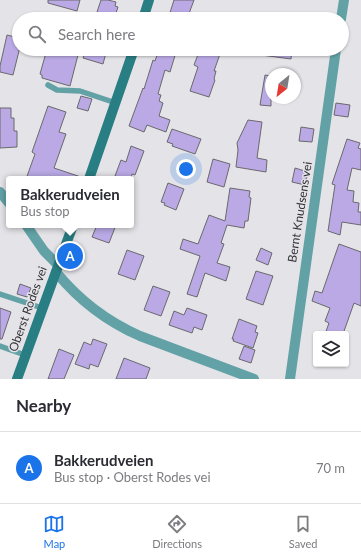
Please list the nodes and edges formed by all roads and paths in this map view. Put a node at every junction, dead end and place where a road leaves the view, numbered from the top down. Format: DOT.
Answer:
graph roads {
  1 [pos="149,0"];
  2 [pos="344,0"];
  3 [pos="145,12"];
  4 [pos="342,12"];
  5 [pos="132,56"];
  6 [pos="335,56"];
  7 [pos="48,85"];
  8 [pos="116,103"];
  9 [pos="90,176"];
  10 [pos="28,228"];
  11 [pos="73,228"];
  12 [pos="57,268"];
  13 [pos="0,294"];
  14 [pos="42,308"];
  15 [pos="0,346"];
  16 [pos="25,355"];
  17 [pos="17,379"];
  18 [pos="254,379"];
  19 [pos="290,379"];
  1 -- 3 [label="street"];
  2 -- 4 [label="street"];
  5 -- 8 [label="street"];
  6 -- 19 [label="street, Bernt Knudsens vei"];
  7 -- 8 [label="lane"];
  8 -- 9 [label="street"];
  10 -- 12 [label="street"];
  11 -- 12 [label="street, Oberst Rodes vei"];
  12 -- 14 [label="street, Oberst Rodes vei"];
  12 -- 18 [label="street"];
  13 -- 14 [label="lane"];
  14 -- 16 [label="street, Oberst Rodes vei"];
  15 -- 16 [label="lane"];
  16 -- 17 [label="street, Oberst Rodes vei"];
}
